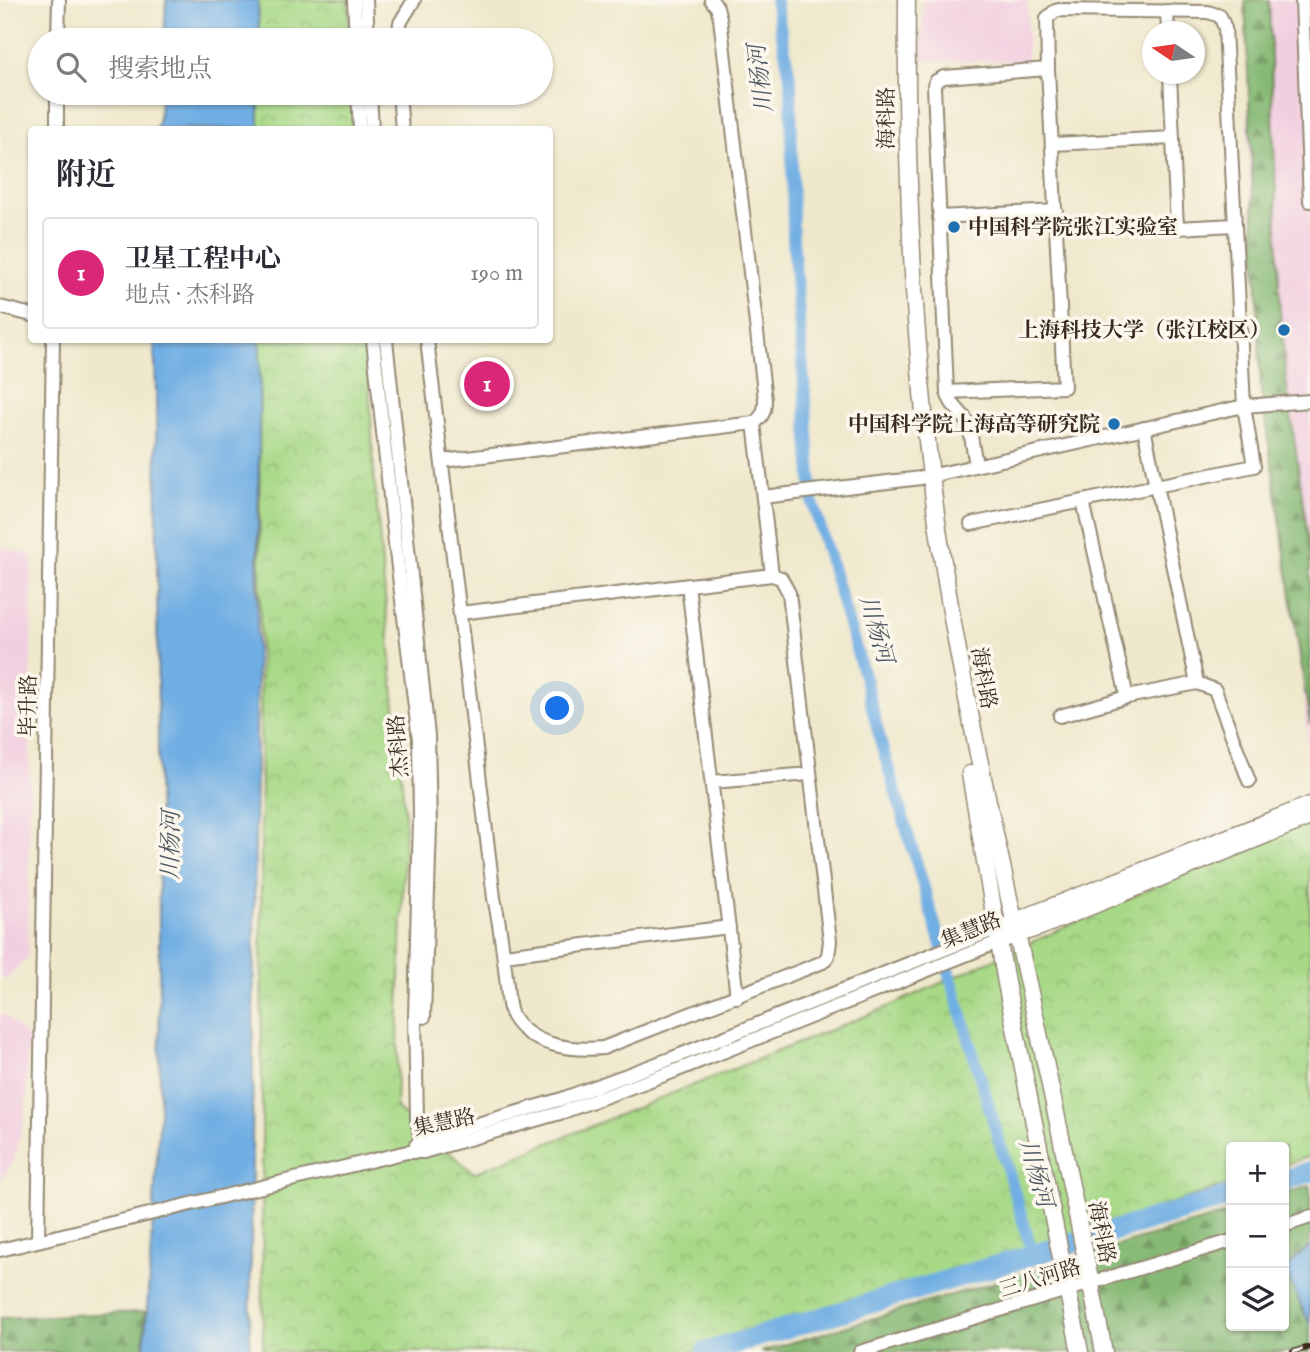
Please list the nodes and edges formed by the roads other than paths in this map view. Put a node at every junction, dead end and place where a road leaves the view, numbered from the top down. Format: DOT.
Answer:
graph roads {
  1 [pos="59,0"];
  2 [pos="354,0"];
  3 [pos="366,0"];
  4 [pos="414,0"];
  5 [pos="711,0"];
  6 [pos="897,0"];
  7 [pos="907,0"];
  8 [pos="1302,0"];
  9 [pos="1167,12"];
  10 [pos="1167,21"];
  11 [pos="58,28"];
  12 [pos="355,28"];
  13 [pos="367,28"];
  14 [pos="399,28"];
  15 [pos="1048,69"];
  16 [pos="1170,84"];
  17 [pos="57,105"];
  18 [pos="359,105"];
  19 [pos="371,105"];
  20 [pos="400,105"];
  21 [pos="57,126"];
  22 [pos="360,126"];
  23 [pos="372,126"];
  24 [pos="402,126"];
  25 [pos="1173,138"];
  26 [pos="1053,144"];
  27 [pos="1310,201"];
  28 [pos="1056,211"];
  29 [pos="939,217"];
  30 [pos="1235,225"];
  31 [pos="0,307"];
  32 [pos="28,314"];
  33 [pos="53,343"];
  34 [pos="373,343"];
  35 [pos="386,343"];
  36 [pos="427,343"];
  37 [pos="947,392"];
  38 [pos="1310,401"];
  39 [pos="1244,405"];
  40 [pos="754,423"];
  41 [pos="1144,428"];
  42 [pos="442,461"];
  43 [pos="976,465"];
  44 [pos="926,477"];
  45 [pos="1156,486"];
  46 [pos="763,498"];
  47 [pos="1083,501"];
  48 [pos="971,524"];
  49 [pos="772,575"];
  50 [pos="688,585"];
  51 [pos="460,613"];
  52 [pos="1197,683"];
  53 [pos="1127,696"];
  54 [pos="1060,716"];
  55 [pos="810,774"];
  56 [pos="1249,781"];
  57 [pos="712,782"];
  58 [pos="1310,805"];
  59 [pos="1310,817"];
  60 [pos="729,927"];
  61 [pos="1015,928"];
  62 [pos="997,936"];
  63 [pos="504,955"];
  64 [pos="737,997"];
  65 [pos="426,1145"];
  66 [pos="1306,1219"];
  67 [pos="1289,1224"];
  68 [pos="38,1240"];
  69 [pos="1226,1242"];
  70 [pos="0,1250"];
  71 [pos="1090,1280"];
  72 [pos="1068,1286"];
  73 [pos="860,1352"];
  74 [pos="1080,1352"];
  75 [pos="1104,1352"];
  1 -- 11 [label="street"];
  2 -- 12 [label="street"];
  3 -- 13 [label="street"];
  4 -- 14 [label="street"];
  5 -- 40 [label="street"];
  6 -- 44 [label="street, 海科路"];
  7 -- 44 [label="street, 海科路"];
  8 -- 27 [label="street"];
  9 -- 10 [label="street"];
  9 -- 15 [label="street"];
  9 -- 30 [label="street"];
  15 -- 26 [label="street"];
  15 -- 29 [label="street"];
  16 -- 25 [label="street"];
  17 -- 21 [label="street"];
  18 -- 22 [label="street"];
  19 -- 23 [label="street"];
  20 -- 24 [label="street"];
  25 -- 26 [label="street"];
  25 -- 30 [label="street"];
  26 -- 28 [label="street"];
  28 -- 29 [label="street"];
  28 -- 37 [label="street"];
  29 -- 37 [label="street"];
  30 -- 39 [label="street"];
  31 -- 32 [label="street"];
  33 -- 68 [label="street, 毕升路"];
  34 -- 65 [label="street, 杰科路"];
  35 -- 65 [label="street, 杰科路"];
  36 -- 42 [label="street"];
  37 -- 43 [label="street"];
  38 -- 39 [label="street"];
  39 -- 41 [label="street"];
  39 -- 45 [label="street"];
  40 -- 42 [label="street"];
  40 -- 46 [label="street"];
  41 -- 43 [label="street"];
  41 -- 45 [label="street"];
  42 -- 51 [label="street"];
  43 -- 44 [label="street"];
  44 -- 46 [label="street"];
  44 -- 61 [label="street, 海科路"];
  44 -- 62 [label="street, 海科路"];
  45 -- 47 [label="street"];
  45 -- 52 [label="street"];
  46 -- 49 [label="street"];
  47 -- 48 [label="street"];
  47 -- 53 [label="street"];
  49 -- 50 [label="street"];
  49 -- 55 [label="street"];
  50 -- 51 [label="street"];
  50 -- 57 [label="street"];
  51 -- 63 [label="street"];
  52 -- 53 [label="street"];
  52 -- 56 [label="street"];
  53 -- 54 [label="street"];
  55 -- 57 [label="street"];
  55 -- 64 [label="street"];
  57 -- 60 [label="street"];
  58 -- 61 [label="street, 集慧路"];
  59 -- 61 [label="street, 集慧路"];
  60 -- 63 [label="street"];
  60 -- 64 [label="street"];
  61 -- 62 [label="street, 集慧路"];
  61 -- 71 [label="street, 海科路"];
  62 -- 65 [label="street, 集慧路"];
  62 -- 72 [label="street, 海科路"];
  63 -- 64 [label="street"];
  65 -- 68 [label="street, 集慧路"];
  66 -- 67 [label="street"];
  68 -- 70 [label="street"];
  69 -- 71 [label="street, 三八河路"];
  71 -- 72 [label="street, 三八河路"];
  71 -- 75 [label="street, 海科路"];
  72 -- 73 [label="street, 三八河路"];
  72 -- 74 [label="street, 海科路"];
}
